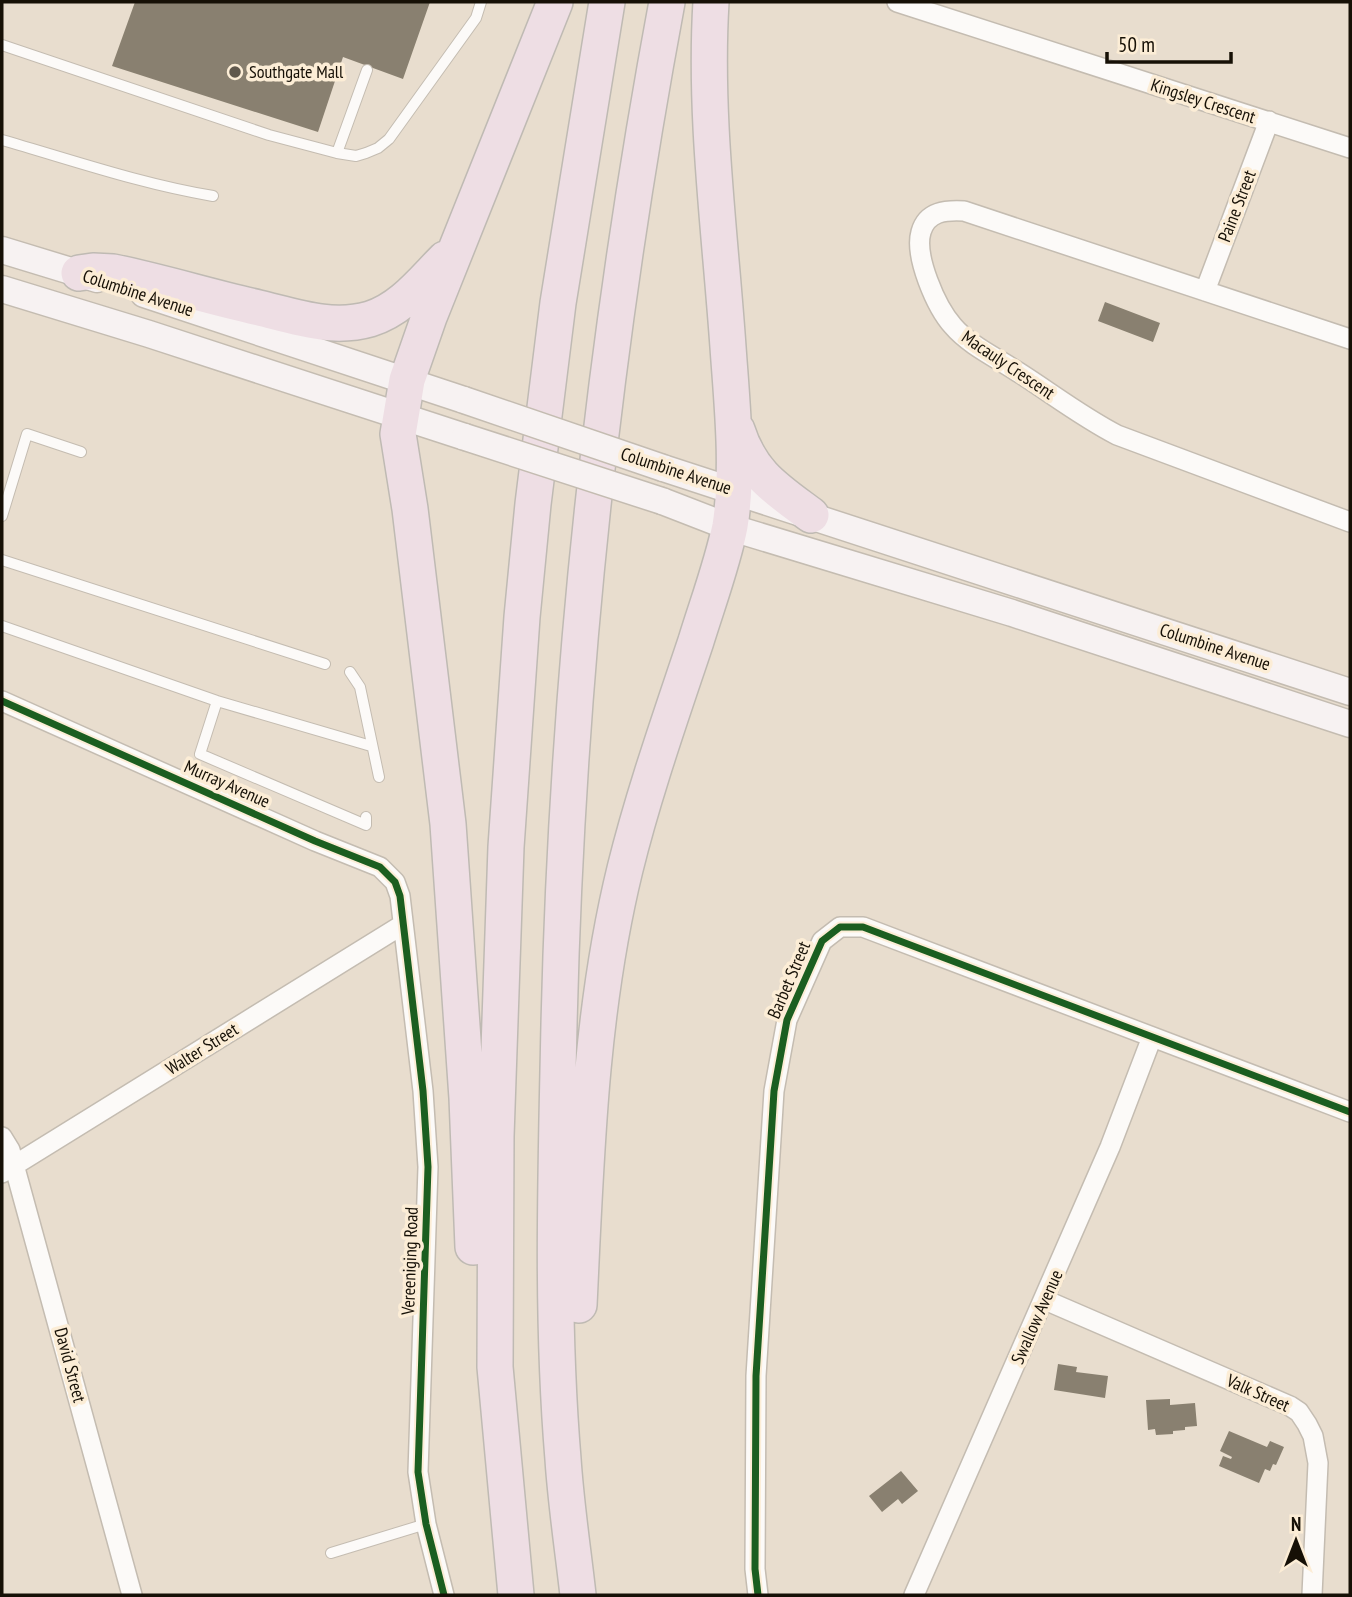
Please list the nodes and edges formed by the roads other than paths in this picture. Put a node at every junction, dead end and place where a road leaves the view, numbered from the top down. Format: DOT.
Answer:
graph roads {
  1 [pos="481,2"];
  2 [pos="555,2"];
  3 [pos="607,2"];
  4 [pos="667,2"];
  5 [pos="711,2"];
  6 [pos="897,2"];
  7 [pos="2,45"];
  8 [pos="367,71"];
  9 [pos="1269,121"];
  10 [pos="2,140"];
  11 [pos="1350,148"];
  12 [pos="337,153"];
  13 [pos="213,195"];
  14 [pos="457,249"];
  15 [pos="2,250"];
  16 [pos="79,273"];
  17 [pos="2,289"];
  18 [pos="1205,291"];
  19 [pos="1350,339"];
  20 [pos="407,380"];
  21 [pos="401,415"];
  22 [pos="733,417"];
  23 [pos="80,452"];
  24 [pos="733,489"];
  25 [pos="811,515"];
  26 [pos="2,516"];
  27 [pos="1350,522"];
  28 [pos="729,527"];
  29 [pos="2,560"];
  30 [pos="2,626"];
  31 [pos="325,664"];
  32 [pos="350,672"];
  33 [pos="1350,692"];
  34 [pos="2,701"];
  35 [pos="217,701"];
  36 [pos="1350,724"];
  37 [pos="371,746"];
  38 [pos="379,777"];
  39 [pos="366,817"];
  40 [pos="402,925"];
  41 [pos="1152,1037"];
  42 [pos="1350,1112"];
  43 [pos="2,1137"];
  44 [pos="8,1169"];
  45 [pos="1045,1300"];
  46 [pos="495,1367"];
  47 [pos="562,1459"];
  48 [pos="425,1524"];
  49 [pos="331,1553"];
  50 [pos="132,1595"];
  51 [pos="444,1595"];
  52 [pos="516,1595"];
  53 [pos="578,1595"];
  54 [pos="758,1595"];
  55 [pos="914,1595"];
  56 [pos="1312,1595"];
  1 -- 12 [label="lane"];
  2 -- 14 [label="highway"];
  3 -- 46 [label="highway"];
  4 -- 47 [label="highway"];
  5 -- 22 [label="highway"];
  6 -- 9 [label="street, Kingsley Crescent"];
  7 -- 12 [label="lane"];
  8 -- 12 [label="lane"];
  9 -- 11 [label="street, Kingsley Crescent"];
  9 -- 18 [label="street, Paine Street"];
  10 -- 13 [label="lane"];
  14 -- 16 [label="highway"];
  14 -- 20 [label="highway"];
  15 -- 16 [label="main road, Columbine Avenue"];
  16 -- 20 [label="main road, Columbine Avenue"];
  17 -- 21 [label="main road, Columbine Avenue"];
  18 -- 19 [label="street, Macauly Crescent"];
  18 -- 27 [label="street, Macauly Crescent"];
  20 -- 21 [label="highway"];
  20 -- 24 [label="main road, Columbine Avenue, bridge"];
  21 -- 28 [label="main road, Columbine Avenue, bridge"];
  21 -- 46 [label="highway"];
  22 -- 24 [label="highway"];
  22 -- 25 [label="highway"];
  23 -- 26 [label="lane"];
  24 -- 25 [label="main road, Columbine Avenue"];
  24 -- 28 [label="highway"];
  25 -- 33 [label="main road, Columbine Avenue"];
  28 -- 36 [label="main road, Columbine Avenue"];
  28 -- 47 [label="highway"];
  29 -- 31 [label="lane"];
  30 -- 35 [label="lane"];
  32 -- 37 [label="lane"];
  34 -- 40 [label="street, Murray Avenue"];
  35 -- 37 [label="lane"];
  35 -- 39 [label="lane"];
  37 -- 38 [label="lane"];
  40 -- 44 [label="street, Walter Street"];
  40 -- 48 [label="street, Vereeniging Road"];
  41 -- 42 [label="street, Barbet Street"];
  41 -- 45 [label="street, Swallow Avenue"];
  41 -- 54 [label="street, Barbet Street"];
  43 -- 44 [label="street, David Street"];
  44 -- 50 [label="street, David Street"];
  45 -- 55 [label="street, Swallow Avenue"];
  45 -- 56 [label="street, Valk Street"];
  46 -- 52 [label="highway"];
  47 -- 53 [label="highway"];
  48 -- 49 [label="lane"];
  48 -- 51 [label="street, Vereeniging Road"];
}
